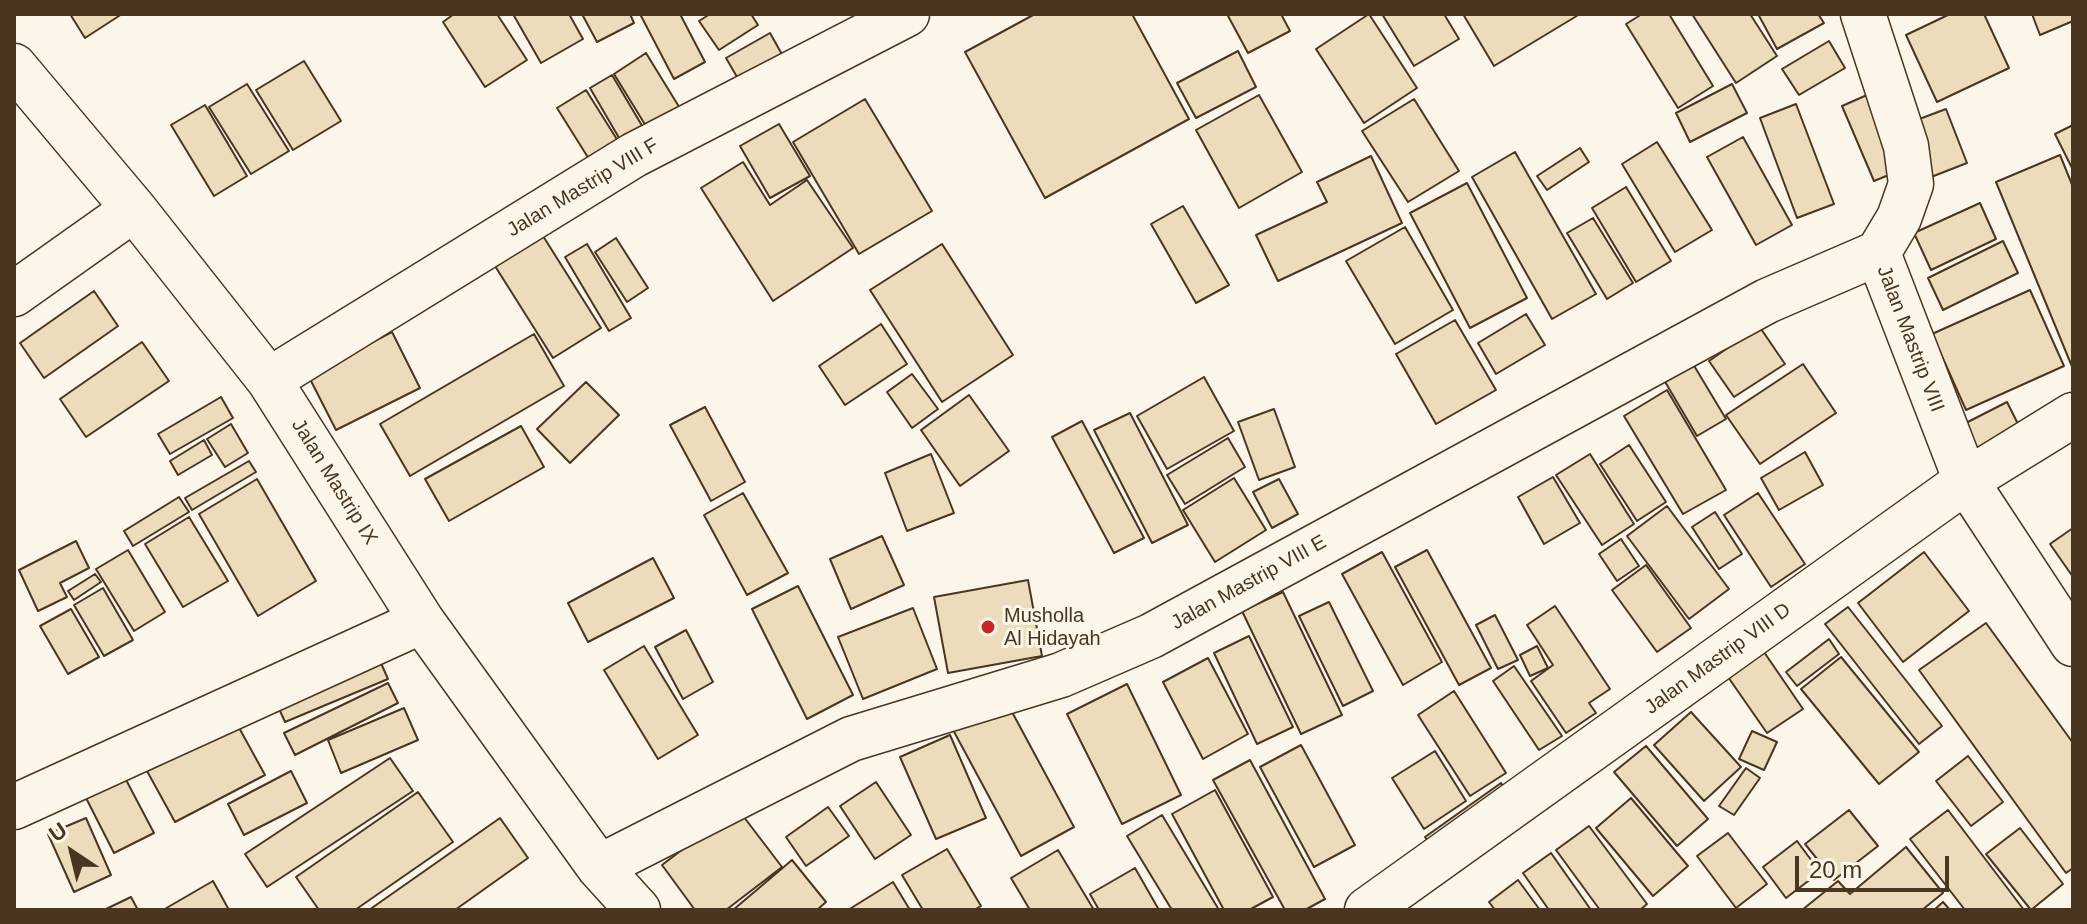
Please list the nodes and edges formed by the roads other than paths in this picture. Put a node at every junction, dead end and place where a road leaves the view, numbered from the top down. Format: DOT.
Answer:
graph roads {
  1 [pos="907,14"];
  2 [pos="1863,14"];
  3 [pos="14,66"];
  4 [pos="134,209"];
  5 [pos="1878,253"];
  6 [pos="14,294"];
  7 [pos="269,380"];
  8 [pos="2073,415"];
  9 [pos="1966,481"];
  10 [pos="422,621"];
  11 [pos="2073,644"];
  12 [pos="14,807"];
  13 [pos="599,867"];
  14 [pos="638,910"];
  15 [pos="1367,910"];
  1 -- 7 [label="street, Jalan Mastrip VIII F"];
  2 -- 5 [label="street, Jalan Mastrip VIII"];
  3 -- 4 [label="street, Jalan Mastrip IX"];
  4 -- 6 [label="street"];
  4 -- 7 [label="street, Jalan Mastrip IX"];
  5 -- 9 [label="street, Jalan Mastrip VIII"];
  5 -- 13 [label="street, Jalan Mastrip VIII E"];
  7 -- 10 [label="street, Jalan Mastrip IX"];
  8 -- 9 [label="street, Jalan Mastrip VIII D"];
  9 -- 11 [label="street, Jalan Mastrip VIII"];
  9 -- 15 [label="street, Jalan Mastrip VIII D"];
  10 -- 12 [label="street"];
  10 -- 13 [label="street, Jalan Mastrip IX"];
  13 -- 14 [label="street, Jalan Mastrip IX"];
}
